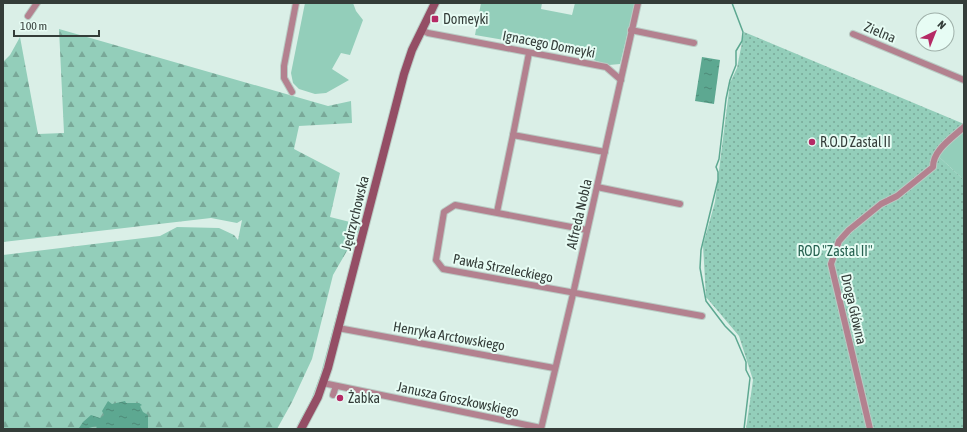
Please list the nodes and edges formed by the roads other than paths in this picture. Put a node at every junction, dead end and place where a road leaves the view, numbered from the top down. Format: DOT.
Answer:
graph roads {
  1 [pos="37,3"];
  2 [pos="296,3"];
  3 [pos="435,3"];
  4 [pos="638,3"];
  5 [pos="28,16"];
  6 [pos="421,30"];
  7 [pos="631,30"];
  8 [pos="853,34"];
  9 [pos="694,43"];
  10 [pos="529,52"];
  11 [pos="621,80"];
  12 [pos="964,80"];
  13 [pos="292,92"];
  14 [pos="964,127"];
  15 [pos="513,135"];
  16 [pos="605,152"];
  17 [pos="597,186"];
  18 [pos="680,204"];
  19 [pos="497,212"];
  20 [pos="587,230"];
  21 [pos="573,294"];
  22 [pos="702,316"];
  23 [pos="338,328"];
  24 [pos="554,368"];
  25 [pos="323,383"];
  26 [pos="336,386"];
  27 [pos="334,395"];
  28 [pos="301,429"];
  29 [pos="541,429"];
  30 [pos="870,429"];
  1 -- 5 [label="street"];
  2 -- 13 [label="street"];
  3 -- 6 [label="main road, Jędrzychowska"];
  4 -- 7 [label="street, Alfreda Nobla"];
  6 -- 10 [label="street, Ignacego Domeyki"];
  6 -- 23 [label="main road, Jędrzychowska"];
  7 -- 9 [label="street"];
  7 -- 11 [label="street, Alfreda Nobla"];
  8 -- 12 [label="street, Zielna"];
  10 -- 11 [label="street, Ignacego Domeyki"];
  10 -- 15 [label="street"];
  11 -- 16 [label="street, Alfreda Nobla"];
  14 -- 30 [label="street, Droga Główna"];
  15 -- 16 [label="street"];
  15 -- 19 [label="street"];
  16 -- 17 [label="street, Alfreda Nobla"];
  17 -- 18 [label="street"];
  17 -- 20 [label="street, Alfreda Nobla"];
  19 -- 20 [label="street, Pawła Strzeleckiego"];
  19 -- 21 [label="street, Pawła Strzeleckiego"];
  20 -- 21 [label="street, Alfreda Nobla"];
  21 -- 22 [label="street, Pawła Strzeleckiego"];
  21 -- 24 [label="street, Alfreda Nobla"];
  23 -- 24 [label="street, Henryka Arctowskiego"];
  23 -- 25 [label="main road, Jędrzychowska"];
  24 -- 29 [label="street, Alfreda Nobla"];
  25 -- 26 [label="street, Janusza Groszkowskiego"];
  25 -- 28 [label="main road, Jędrzychowska"];
  26 -- 27 [label="street"];
  26 -- 29 [label="street, Janusza Groszkowskiego"];
}
